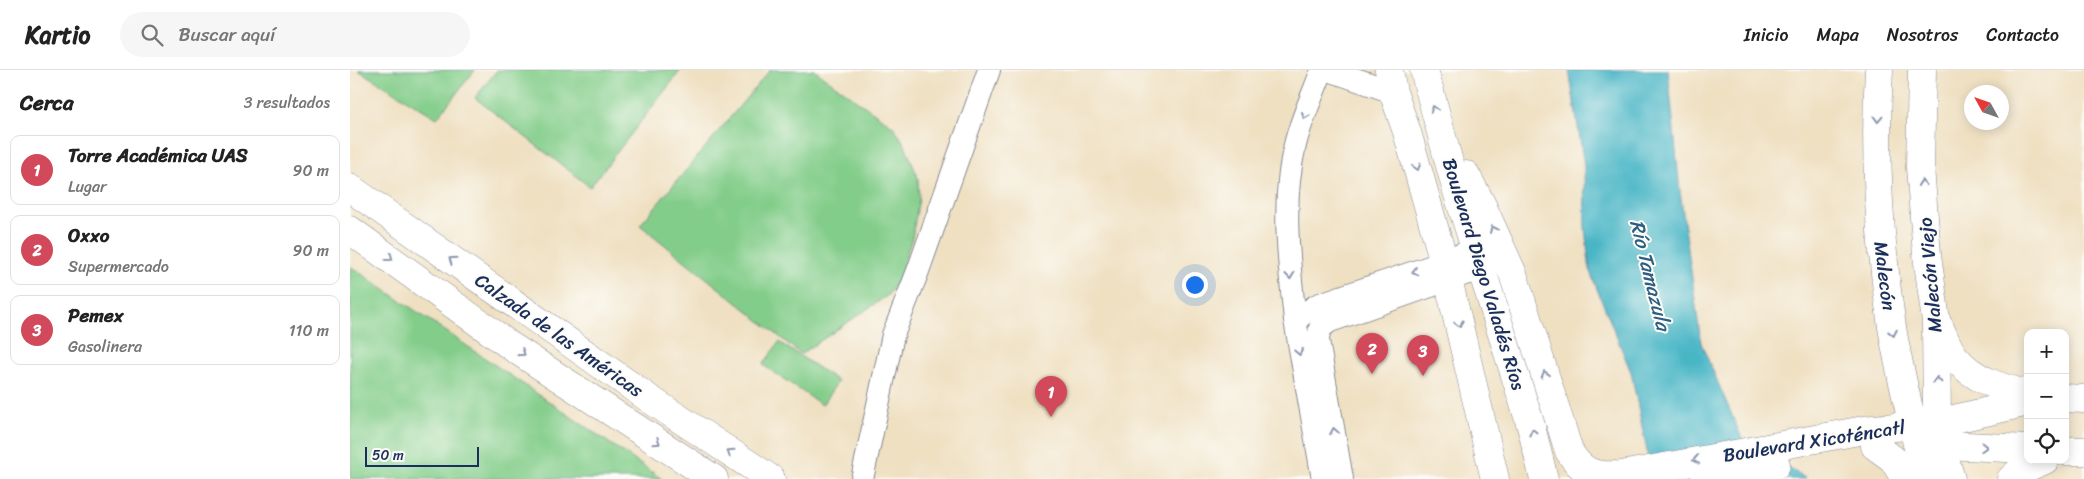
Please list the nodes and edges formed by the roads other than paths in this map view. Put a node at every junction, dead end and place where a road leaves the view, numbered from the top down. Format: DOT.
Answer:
graph roads {
  1 [pos="989,70"];
  2 [pos="1322,70"];
  3 [pos="1329,70"];
  4 [pos="1424,70"];
  5 [pos="1879,70"];
  6 [pos="1922,70"];
  7 [pos="1391,81"];
  8 [pos="1444,141"];
  9 [pos="350,188"];
  10 [pos="350,230"];
  11 [pos="1479,258"];
  12 [pos="1446,271"];
  13 [pos="1294,320"];
  14 [pos="1936,321"];
  15 [pos="2024,393"];
  16 [pos="2069,398"];
  17 [pos="2084,399"];
  18 [pos="2024,403"];
  19 [pos="1927,434"];
  20 [pos="1869,441"];
  21 [pos="2024,448"];
  22 [pos="2036,464"];
  23 [pos="1607,477"];
  24 [pos="714,479"];
  25 [pos="770,479"];
  26 [pos="862,479"];
  27 [pos="1323,479"];
  28 [pos="1342,479"];
  29 [pos="1495,479"];
  30 [pos="1544,479"];
  31 [pos="1705,479"];
  32 [pos="1905,479"];
  33 [pos="1924,479"];
  34 [pos="1951,479"];
  35 [pos="2011,479"];
  1 -- 26 [label="street"];
  2 -- 13 [label="street, one-way"];
  3 -- 7 [label="street"];
  8 -- 4 [label="main road, Boulevard Diego Valadés Ríos, one-way"];
  5 -- 19 [label="main road, Malecón, one-way"];
  14 -- 6 [label="main road, Malecón Viejo, one-way"];
  7 -- 12 [label="main road, Boulevard Diego Valadés Ríos, one-way"];
  8 -- 11 [label="main road, Boulevard Diego Valadés Ríos"];
  23 -- 8 [label="main road, Boulevard Xicoténcatl, one-way"];
  25 -- 9 [label="main road, Calzada de las Américas, one-way"];
  10 -- 24 [label="main road, Calzada de las Américas, one-way"];
  11 -- 12 [label="street"];
  30 -- 11 [label="main road, Boulevard Diego Valadés Ríos, one-way"];
  12 -- 13 [label="street, one-way"];
  28 -- 12 [label="street, one-way"];
  12 -- 29 [label="main road, Boulevard Diego Valadés Ríos, one-way"];
  13 -- 27 [label="street, one-way"];
  14 -- 15 [label="main road"];
  19 -- 14 [label="main road, Malecón Viejo, one-way"];
  16 -- 17 [label="main road"];
  18 -- 19 [label="main road, Boulevard Xicoténcatl"];
  19 -- 20 [label="main road, Boulevard Xicoténcatl"];
  19 -- 21 [label="main road, Boulevard Xicoténcatl, one-way"];
  19 -- 33 [label="main road, Malecón"];
  19 -- 34 [label="main road, Malecón Viejo"];
  20 -- 23 [label="main road, Boulevard Xicoténcatl, one-way"];
  20 -- 31 [label="main road, Boulevard Xicoténcatl"];
  20 -- 32 [label="main road"];
  22 -- 35 [label="main road"];
}
